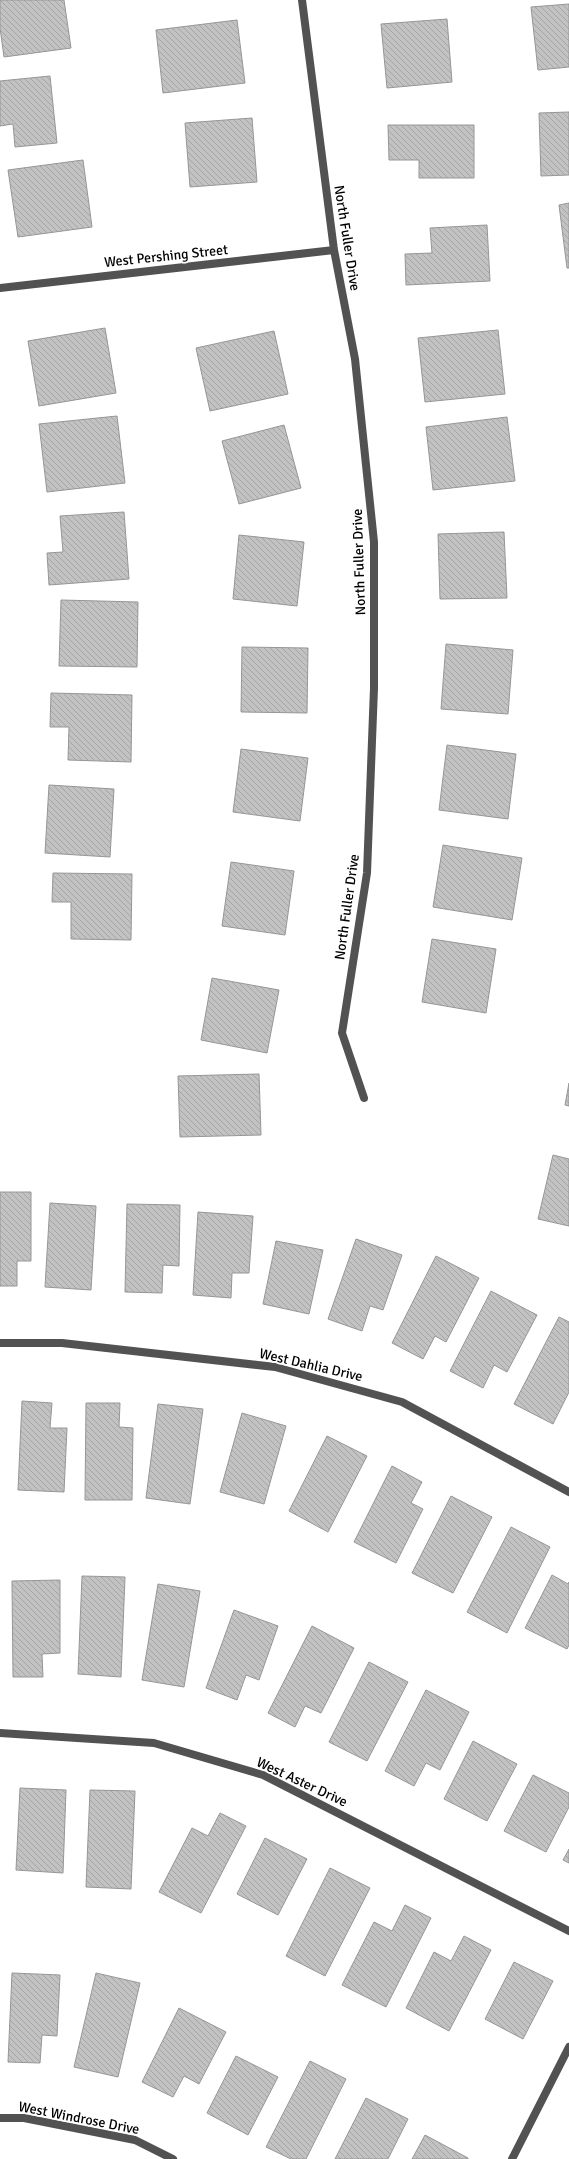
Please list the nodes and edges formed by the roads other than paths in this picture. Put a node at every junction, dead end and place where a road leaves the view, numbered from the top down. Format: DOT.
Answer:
graph roads {
  1 [pos="302,0"];
  2 [pos="334,250"];
  3 [pos="0,288"];
  4 [pos="364,1098"];
  5 [pos="0,1343"];
  6 [pos="569,1492"];
  7 [pos="0,1733"];
  8 [pos="569,1931"];
  9 [pos="569,2047"];
  10 [pos="0,2118"];
  11 [pos="173,2159"];
  12 [pos="512,2159"];
  1 -- 2 [label="street, North Fuller Drive"];
  2 -- 3 [label="street, West Pershing Street"];
  2 -- 4 [label="street, North Fuller Drive"];
  5 -- 6 [label="street, West Dahlia Drive"];
  7 -- 8 [label="street, West Aster Drive"];
  9 -- 12 [label="street"];
  10 -- 11 [label="street, West Windrose Drive"];
}
